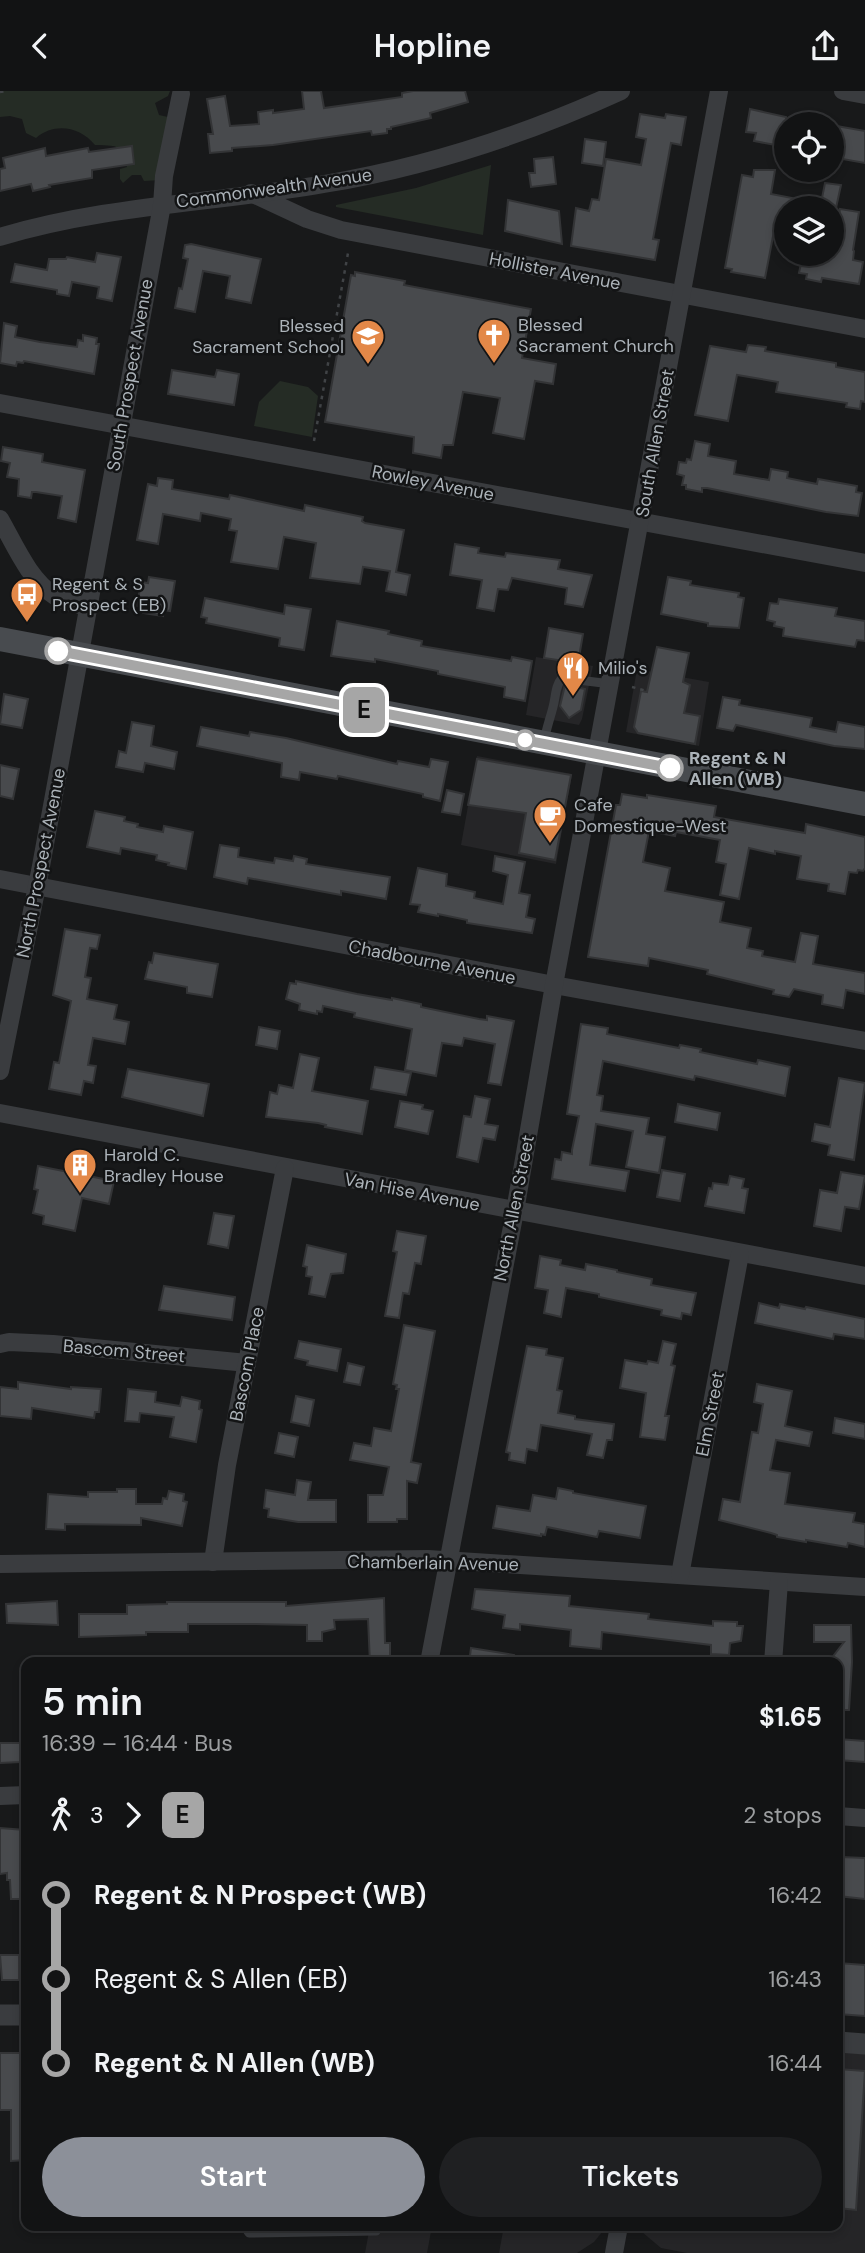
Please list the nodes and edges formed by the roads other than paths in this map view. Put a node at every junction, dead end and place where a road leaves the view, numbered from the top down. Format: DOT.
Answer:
graph roads {
  1 [pos="621,91"];
  2 [pos="719,91"];
  3 [pos="843,91"];
  4 [pos="181,94"];
  5 [pos="865,95"];
  6 [pos="251,193"];
  7 [pos="162,205"];
  8 [pos="0,237"];
  9 [pos="681,296"];
  10 [pos="865,329"];
  11 [pos="0,403"];
  12 [pos="121,425"];
  13 [pos="0,519"];
  14 [pos="641,521"];
  15 [pos="865,563"];
  16 [pos="87,607"];
  17 [pos="0,639"];
  18 [pos="78,655"];
  19 [pos="611,684"];
  20 [pos="543,743"];
  21 [pos="597,754"];
  22 [pos="865,804"];
  23 [pos="0,879"];
  24 [pos="38,886"];
  25 [pos="554,985"];
  26 [pos="865,1041"];
  27 [pos="0,1071"];
  28 [pos="0,1113"];
  29 [pos="285,1167"];
  30 [pos="515,1211"];
  31 [pos="740,1254"];
  32 [pos="865,1276"];
  33 [pos="0,1344"];
  34 [pos="247,1363"];
  35 [pos="447,1560"];
  36 [pos="213,1562"];
  37 [pos="0,1564"];
  38 [pos="680,1575"];
  39 [pos="779,1581"];
  40 [pos="865,1587"];
  41 [pos="430,1657"];
  42 [pos="773,1657"];
  43 [pos="21,1795"];
  44 [pos="0,1796"];
  45 [pos="843,1816"];
  46 [pos="865,1818"];
  47 [pos="0,2015"];
  48 [pos="21,2015"];
  49 [pos="843,2042"];
  50 [pos="865,2044"];
  51 [pos="248,2231"];
  52 [pos="304,2231"];
  53 [pos="618,2231"];
  54 [pos="614,2253"];
  1 -- 6 [label="street, Commonwealth Avenue"];
  2 -- 9 [label="street, South Allen Street"];
  3 -- 5 [label="street"];
  4 -- 7 [label="street, South Prospect Avenue"];
  6 -- 7 [label="street, Commonwealth Avenue"];
  6 -- 9 [label="street, Hollister Avenue"];
  7 -- 8 [label="street, Commonwealth Avenue"];
  7 -- 12 [label="street, South Prospect Avenue"];
  9 -- 10 [label="street, Hollister Avenue"];
  9 -- 14 [label="street, South Allen Street"];
  11 -- 12 [label="street, Rowley Avenue"];
  12 -- 14 [label="street, Rowley Avenue"];
  12 -- 16 [label="street, South Prospect Avenue"];
  13 -- 16 [label="street"];
  14 -- 15 [label="street, Rowley Avenue"];
  14 -- 19 [label="street, South Allen Street"];
  16 -- 18 [label="street, South Prospect Avenue"];
  17 -- 18 [label="main road"];
  18 -- 20 [label="main road"];
  18 -- 24 [label="street, North Prospect Avenue"];
  19 -- 20 [label="lane"];
  19 -- 21 [label="street, South Allen Street"];
  20 -- 21 [label="main road"];
  21 -- 22 [label="main road"];
  21 -- 25 [label="street, North Allen Street"];
  23 -- 24 [label="street, Chadbourne Avenue"];
  24 -- 25 [label="street, Chadbourne Avenue"];
  24 -- 27 [label="street, North Prospect Avenue"];
  25 -- 26 [label="street, Chadbourne Avenue"];
  25 -- 30 [label="street, North Allen Street"];
  28 -- 29 [label="street, Van Hise Avenue"];
  29 -- 30 [label="street, Van Hise Avenue"];
  29 -- 34 [label="street, Bascom Place"];
  30 -- 31 [label="street, Van Hise Avenue"];
  30 -- 35 [label="street, North Allen Street"];
  31 -- 32 [label="street, Van Hise Avenue"];
  31 -- 38 [label="street, Elm Street"];
  33 -- 34 [label="street, Bascom Street"];
  34 -- 36 [label="street, Bascom Place"];
  35 -- 36 [label="street, Chamberlain Avenue"];
  35 -- 38 [label="street, Chamberlain Avenue"];
  35 -- 41 [label="street, North Allen Street"];
  36 -- 37 [label="street, Chamberlain Avenue"];
  38 -- 39 [label="street, Chamberlain Avenue"];
  39 -- 40 [label="street, Chamberlain Avenue"];
  39 -- 42 [label="street"];
  43 -- 44 [label="street"];
  45 -- 46 [label="street"];
  47 -- 48 [label="street"];
  49 -- 50 [label="street"];
  51 -- 52 [label="lane"];
  53 -- 54 [label="street"];
}
